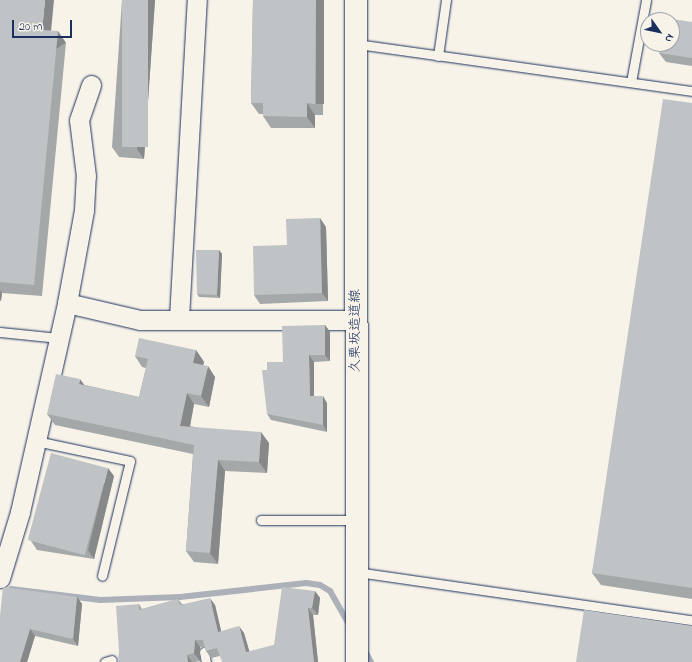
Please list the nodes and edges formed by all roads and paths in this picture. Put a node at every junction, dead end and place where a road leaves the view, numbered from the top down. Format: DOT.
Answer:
graph roads {
  1 [pos="197,0"];
  2 [pos="356,0"];
  3 [pos="446,0"];
  4 [pos="646,0"];
  5 [pos="357,44"];
  6 [pos="438,56"];
  7 [pos="631,82"];
  8 [pos="91,85"];
  9 [pos="692,91"];
  10 [pos="67,303"];
  11 [pos="179,318"];
  12 [pos="356,320"];
  13 [pos="0,332"];
  14 [pos="59,338"];
  15 [pos="36,440"];
  16 [pos="261,520"];
  17 [pos="357,520"];
  18 [pos="1,571"];
  19 [pos="357,572"];
  20 [pos="102,576"];
  21 [pos="692,620"];
  22 [pos="204,652"];
  23 [pos="206,662"];
  24 [pos="357,662"];
  1 -- 11 [label="street"];
  2 -- 5 [label="main road, 久栗坂造道線"];
  3 -- 6 [label="lane"];
  4 -- 7 [label="lane"];
  5 -- 6 [label="lane"];
  5 -- 12 [label="main road, 久栗坂造道線"];
  6 -- 7 [label="lane"];
  7 -- 9 [label="lane"];
  8 -- 10 [label="street"];
  10 -- 11 [label="street"];
  10 -- 14 [label="street"];
  11 -- 12 [label="street"];
  12 -- 17 [label="main road, 久栗坂造道線"];
  13 -- 14 [label="lane"];
  14 -- 15 [label="street"];
  15 -- 18 [label="street"];
  15 -- 20 [label="lane"];
  16 -- 17 [label="lane"];
  17 -- 19 [label="main road, 久栗坂造道線"];
  19 -- 21 [label="lane"];
  19 -- 24 [label="main road, 久栗坂造道線"];
  22 -- 23 [label="lane"];
}
